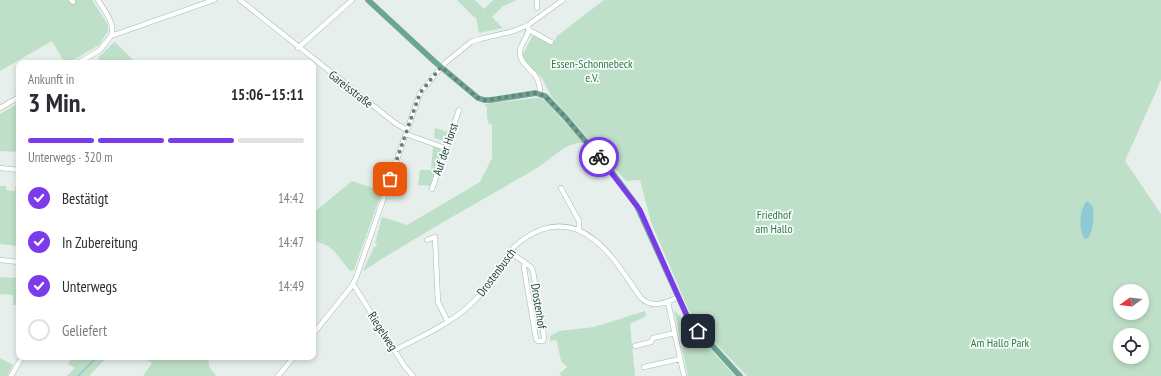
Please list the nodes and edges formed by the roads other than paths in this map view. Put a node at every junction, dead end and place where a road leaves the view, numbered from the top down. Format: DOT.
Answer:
graph roads {
  1 [pos="98,0"];
  2 [pos="214,0"];
  3 [pos="240,0"];
  4 [pos="352,0"];
  5 [pos="368,0"];
  6 [pos="537,0"];
  7 [pos="563,0"];
  8 [pos="537,8"];
  9 [pos="528,27"];
  10 [pos="111,36"];
  11 [pos="551,42"];
  12 [pos="298,48"];
  13 [pos="83,60"];
  14 [pos="314,60"];
  15 [pos="316,62"];
  16 [pos="441,67"];
  17 [pos="540,93"];
  18 [pos="16,99"];
  19 [pos="0,108"];
  20 [pos="459,110"];
  21 [pos="406,132"];
  22 [pos="446,148"];
  23 [pos="0,168"];
  24 [pos="16,170"];
  25 [pos="561,188"];
  26 [pos="432,189"];
  27 [pos="579,230"];
  28 [pos="427,240"];
  29 [pos="510,252"];
  30 [pos="0,260"];
  31 [pos="16,262"];
  32 [pos="525,263"];
  33 [pos="353,284"];
  34 [pos="678,297"];
  35 [pos="668,302"];
  36 [pos="448,322"];
  37 [pos="316,330"];
  38 [pos="675,333"];
  39 [pos="635,346"];
  40 [pos="395,350"];
  41 [pos="20,360"];
  42 [pos="291,360"];
  43 [pos="680,360"];
  44 [pos="644,367"];
  45 [pos="409,375"];
  46 [pos="10,376"];
  47 [pos="278,376"];
  48 [pos="684,376"];
  49 [pos="740,376"];
  1 -- 10 [label="street"];
  2 -- 10 [label="street"];
  3 -- 12 [label="street, Gareisstraße"];
  4 -- 12 [label="street"];
  5 -- 16 [label="main road"];
  6 -- 8 [label="street"];
  7 -- 9 [label="street"];
  9 -- 11 [label="street"];
  9 -- 16 [label="street"];
  9 -- 17 [label="street"];
  10 -- 13 [label="street"];
  12 -- 14 [label="street, Gareisstraße"];
  15 -- 21 [label="street, Gareisstraße"];
  16 -- 17 [label="main road"];
  16 -- 21 [label="street"];
  17 -- 34 [label="main road"];
  18 -- 19 [label="street"];
  20 -- 22 [label="street, Auf der Horst"];
  21 -- 22 [label="street, Gareisstraße"];
  21 -- 33 [label="street"];
  22 -- 26 [label="street, Auf der Horst"];
  23 -- 24 [label="street"];
  25 -- 27 [label="street"];
  27 -- 29 [label="street, Drostenbusch"];
  27 -- 35 [label="street, Drostenbusch"];
  28 -- 36 [label="street"];
  29 -- 32 [label="street, Drostenhof"];
  29 -- 36 [label="street, Drostenbusch"];
  30 -- 31 [label="street"];
  32 -- 32 [label="street, Drostenhof"];
  33 -- 37 [label="street"];
  33 -- 40 [label="street, Riegelweg"];
  34 -- 35 [label="street, Drostenbusch"];
  34 -- 49 [label="main road"];
  35 -- 38 [label="street"];
  36 -- 40 [label="street, Drostenbusch"];
  38 -- 39 [label="street"];
  38 -- 43 [label="street"];
  40 -- 45 [label="street, Riegelweg"];
  41 -- 46 [label="street"];
  42 -- 47 [label="street"];
  43 -- 44 [label="street"];
  43 -- 48 [label="street"];
}
